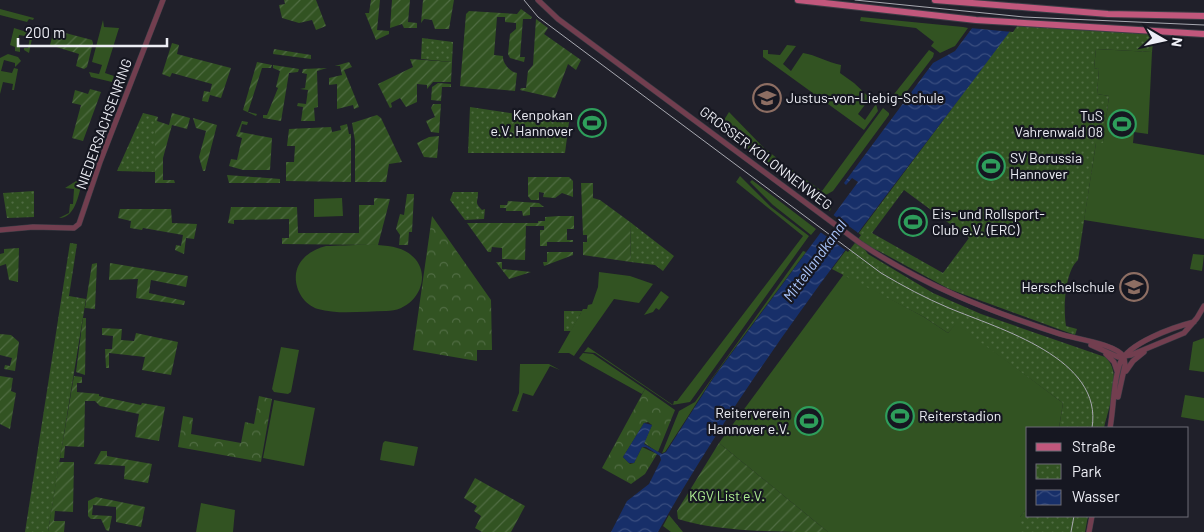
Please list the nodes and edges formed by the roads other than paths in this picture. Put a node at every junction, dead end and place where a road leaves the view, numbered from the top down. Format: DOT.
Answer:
graph roads {
  1 [pos="163,0"];
  2 [pos="538,0"];
  3 [pos="798,0"];
  4 [pos="935,0"];
  5 [pos="1204,16"];
  6 [pos="1204,34"];
  7 [pos="0,230"];
  8 [pos="1204,306"];
  9 [pos="1194,322"];
  10 [pos="1079,340"];
  11 [pos="1135,346"];
  12 [pos="1115,349"];
  13 [pos="1148,349"];
  14 [pos="1102,350"];
  15 [pos="1124,357"];
  16 [pos="1118,374"];
  17 [pos="1123,378"];
  18 [pos="1113,414"];
  19 [pos="1110,427"];
  20 [pos="1092,517"];
  21 [pos="1089,532"];
  1 -- 7 [label="street, NIEDERSACHSENRING"];
  2 -- 10 [label="street, GROSSER KOLONNENWEG"];
  3 -- 6 [label="main road"];
  4 -- 5 [label="main road"];
  8 -- 9 [label="street"];
  9 -- 11 [label="street"];
  9 -- 13 [label="street"];
  10 -- 12 [label="street, GROSSER KOLONNENWEG"];
  10 -- 14 [label="street, GROSSER KOLONNENWEG"];
  11 -- 12 [label="street, GROSSER KOLONNENWEG"];
  11 -- 15 [label="street"];
  12 -- 15 [label="street, GROSSER KOLONNENWEG"];
  13 -- 15 [label="street"];
  13 -- 17 [label="street"];
  14 -- 15 [label="street, GROSSER KOLONNENWEG"];
  14 -- 16 [label="street"];
  15 -- 16 [label="street"];
  15 -- 17 [label="street"];
  16 -- 18 [label="street"];
  17 -- 18 [label="street"];
  18 -- 19 [label="street"];
  20 -- 21 [label="street"];
}
